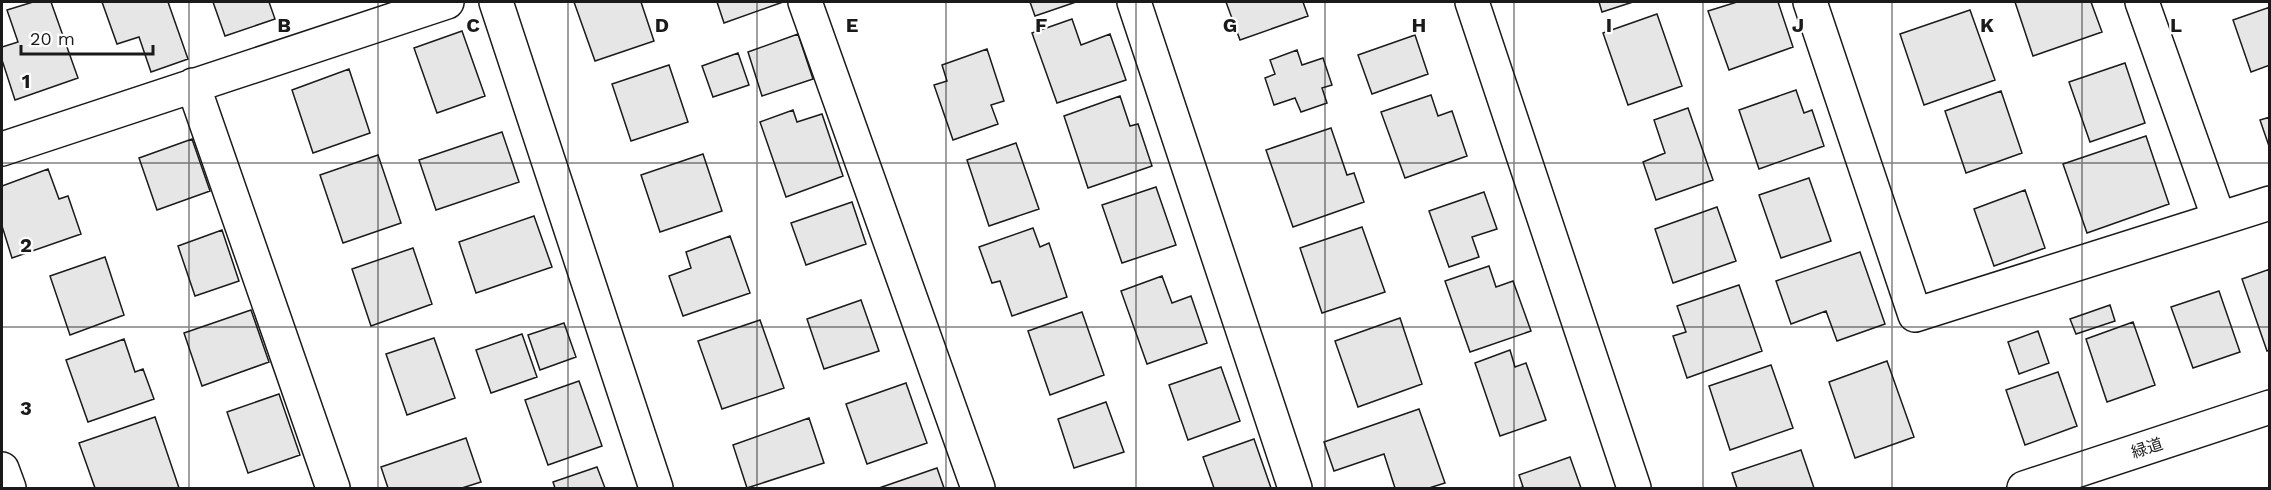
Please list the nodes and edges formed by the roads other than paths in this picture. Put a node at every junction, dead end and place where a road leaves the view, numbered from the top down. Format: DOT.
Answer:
graph roads {
  1 [pos="447,2"];
  2 [pos="496,2"];
  3 [pos="805,2"];
  4 [pos="1134,2"];
  5 [pos="1472,2"];
  6 [pos="1810,2"];
  7 [pos="2142,2"];
  8 [pos="194,85"];
  9 [pos="2,149"];
  10 [pos="2270,203"];
  11 [pos="2218,219"];
  12 [pos="2270,407"];
  13 [pos="2,469"];
  14 [pos="9,489"];
  15 [pos="333,489"];
  16 [pos="656,489"];
  17 [pos="978,489"];
  18 [pos="1295,489"];
  19 [pos="1634,489"];
  20 [pos="2024,489"];
  1 -- 8 [label="street"];
  2 -- 16 [label="street"];
  3 -- 17 [label="street"];
  4 -- 18 [label="street"];
  5 -- 19 [label="street"];
  6 -- 11 [label="street"];
  7 -- 11 [label="street"];
  8 -- 9 [label="street"];
  8 -- 15 [label="street"];
  10 -- 11 [label="street"];
  12 -- 20 [label="street, 緑道"];
  13 -- 14 [label="street"];
}
